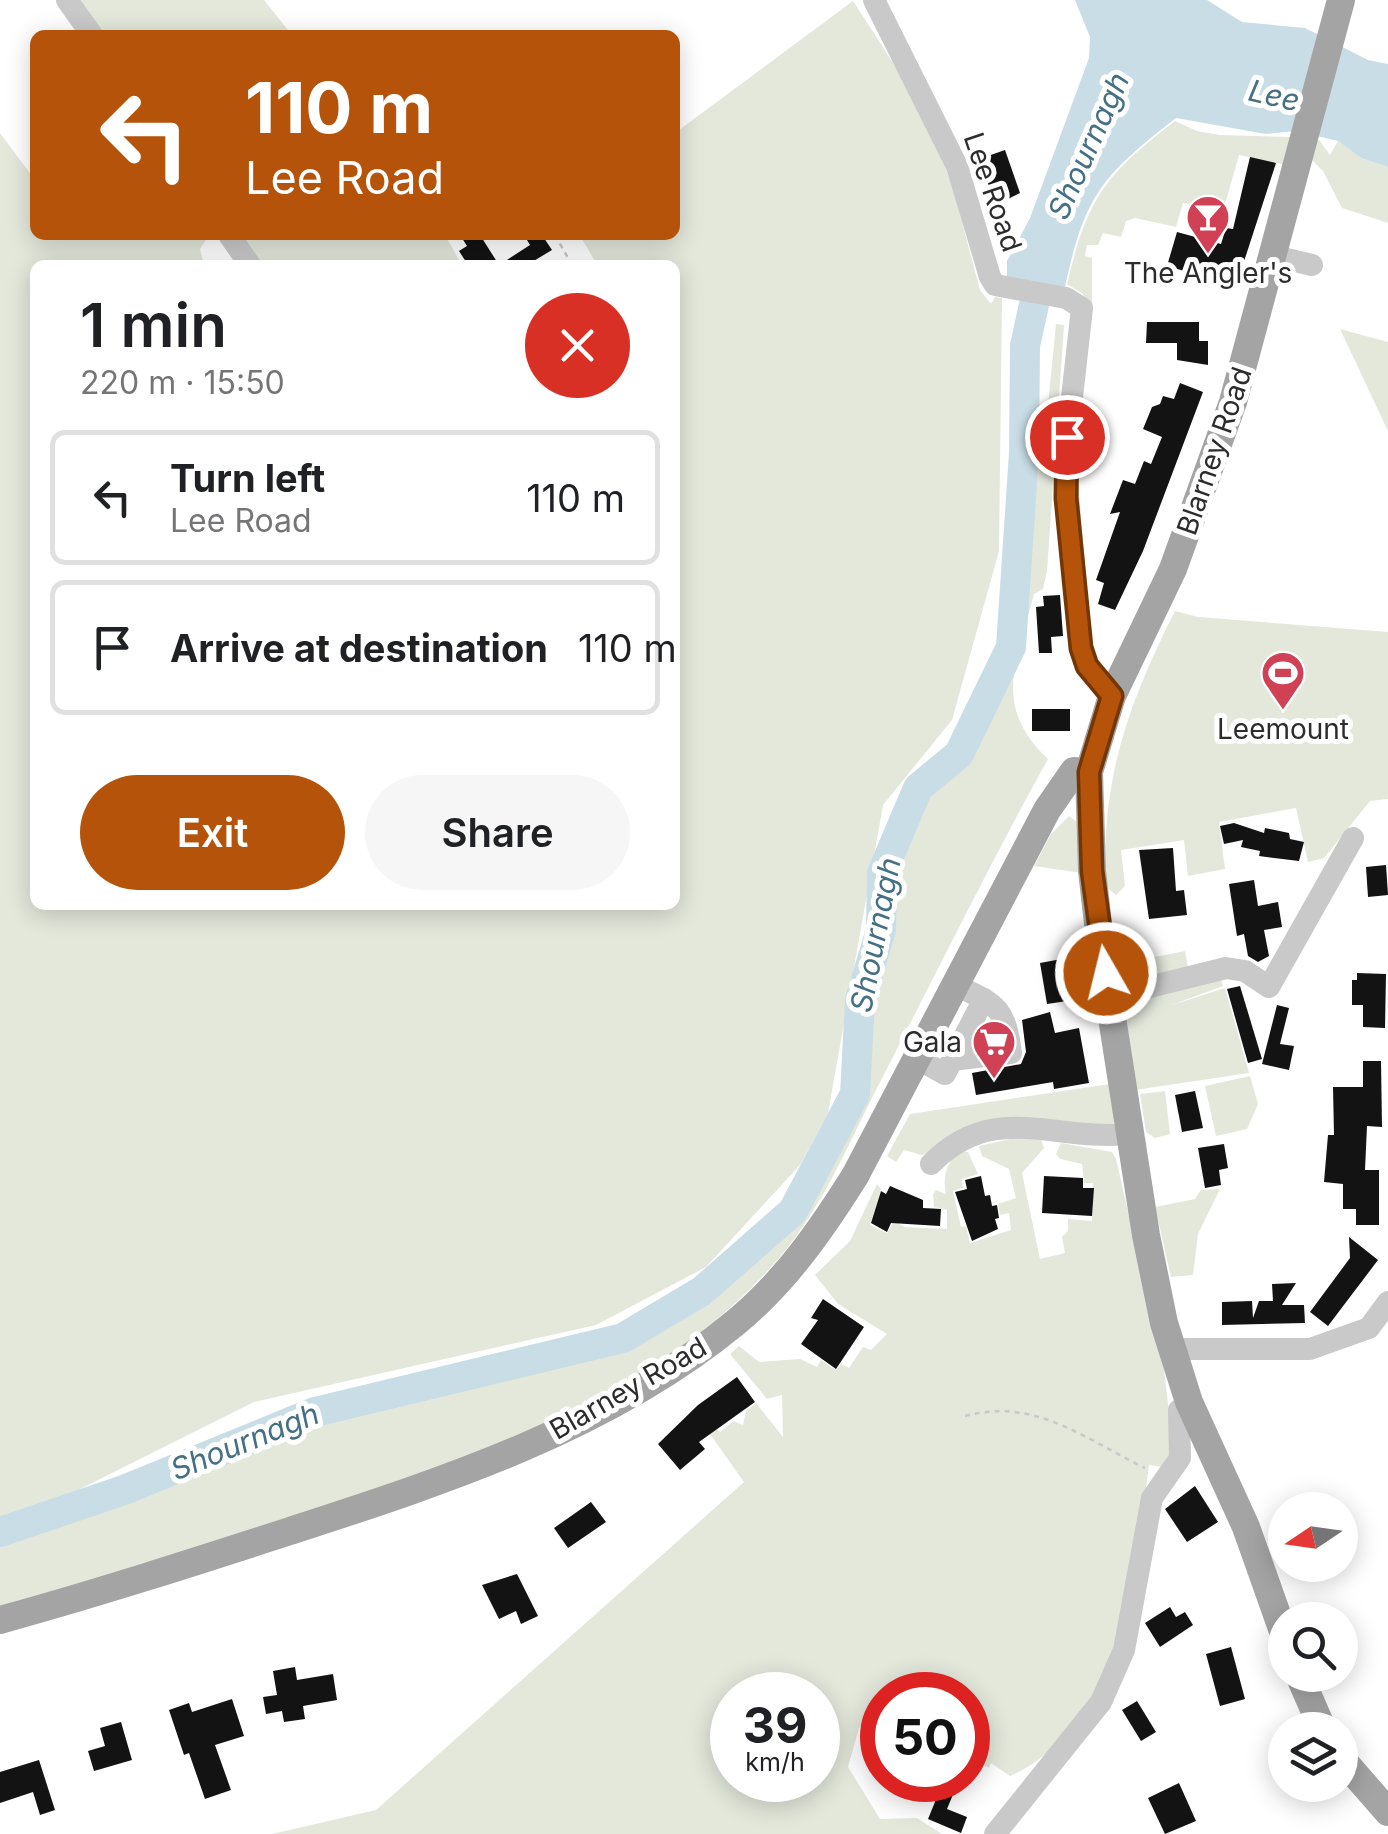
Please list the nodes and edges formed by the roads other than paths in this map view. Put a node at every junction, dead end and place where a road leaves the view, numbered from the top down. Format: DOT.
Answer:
graph roads {
  1 [pos="68,0"];
  2 [pos="874,0"];
  3 [pos="1341,0"];
  4 [pos="89,30"];
  5 [pos="1274,256"];
  6 [pos="1312,265"];
  7 [pos="1112,696"];
  8 [pos="1089,772"];
  9 [pos="1353,838"];
  10 [pos="954,984"];
  11 [pos="1109,997"];
  12 [pos="984,999"];
  13 [pos="916,1058"];
  14 [pos="952,1060"];
  15 [pos="1130,1134"];
  16 [pos="931,1164"];
  17 [pos="1388,1302"];
  18 [pos="1170,1349"];
  19 [pos="1189,1402"];
  20 [pos="1273,1602"];
  21 [pos="0,1620"];
  22 [pos="1358,1778"];
  23 [pos="1388,1812"];
  24 [pos="995,1834"];
  1 -- 4 [label="street"];
  2 -- 7 [label="street, Lee Road"];
  3 -- 5 [label="main road, Blarney Road"];
  5 -- 6 [label="street"];
  5 -- 7 [label="main road, Blarney Road"];
  7 -- 8 [label="main road, Blarney Road"];
  8 -- 10 [label="main road, Blarney Road"];
  8 -- 11 [label="main road, Blarney Road"];
  9 -- 11 [label="street"];
  10 -- 12 [label="street"];
  10 -- 13 [label="main road, Blarney Road"];
  11 -- 15 [label="main road, Blarney Road"];
  12 -- 14 [label="street"];
  12 -- 14 [label="street"];
  13 -- 14 [label="street"];
  13 -- 21 [label="main road, Blarney Road"];
  15 -- 16 [label="street"];
  15 -- 18 [label="main road, Blarney Road"];
  17 -- 18 [label="street"];
  18 -- 19 [label="main road, Blarney Road"];
  19 -- 20 [label="main road, Blarney Road"];
  19 -- 24 [label="street"];
  22 -- 23 [label="main road"];
}
